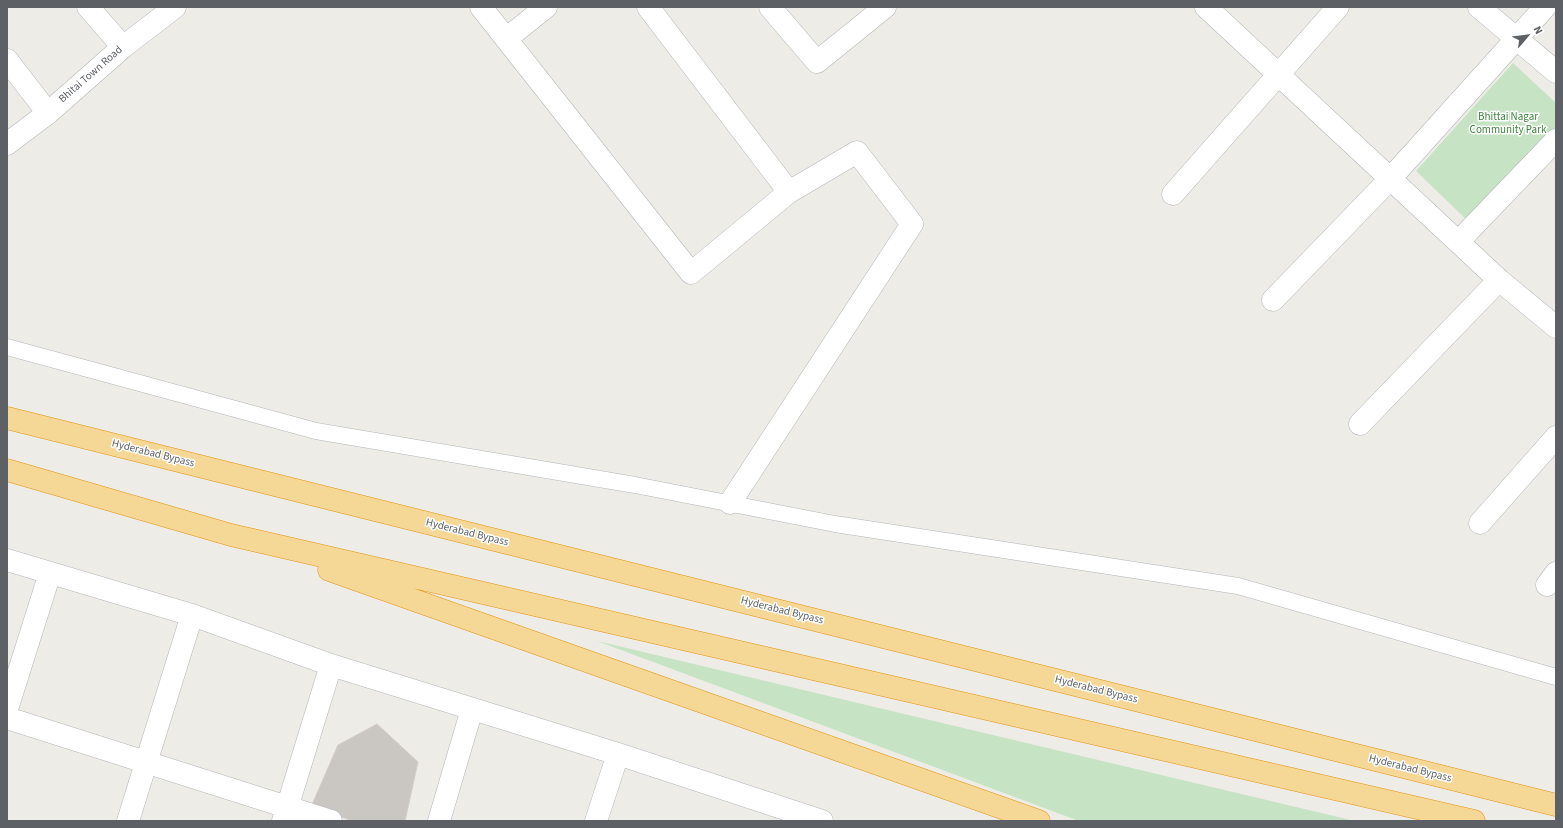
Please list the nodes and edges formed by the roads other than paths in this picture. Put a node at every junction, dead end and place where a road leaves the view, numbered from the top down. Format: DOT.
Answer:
graph roads {
  1 [pos="88,7"];
  2 [pos="175,7"];
  3 [pos="481,7"];
  4 [pos="546,7"];
  5 [pos="648,7"];
  6 [pos="770,7"];
  7 [pos="885,7"];
  8 [pos="1206,7"];
  9 [pos="1338,7"];
  10 [pos="1479,7"];
  11 [pos="1545,7"];
  12 [pos="1515,38"];
  13 [pos="506,39"];
  14 [pos="123,47"];
  15 [pos="7,60"];
  16 [pos="1556,72"];
  17 [pos="1278,74"];
  18 [pos="48,113"];
  19 [pos="1556,140"];
  20 [pos="7,144"];
  21 [pos="1390,179"];
  22 [pos="789,192"];
  23 [pos="1173,194"];
  24 [pos="1458,242"];
  25 [pos="1499,280"];
  26 [pos="1273,300"];
  27 [pos="1556,327"];
  28 [pos="7,347"];
  29 [pos="7,418"];
  30 [pos="1360,424"];
  31 [pos="1556,436"];
  32 [pos="7,470"];
  33 [pos="730,503"];
  34 [pos="1480,523"];
  35 [pos="231,535"];
  36 [pos="7,560"];
  37 [pos="50,573"];
  38 [pos="192,615"];
  39 [pos="331,665"];
  40 [pos="1556,677"];
  41 [pos="7,709"];
  42 [pos="472,709"];
  43 [pos="7,718"];
  44 [pos="618,754"];
  45 [pos="147,762"];
  46 [pos="1556,805"];
  47 [pos="286,814"];
  48 [pos="128,821"];
  49 [pos="331,821"];
  50 [pos="439,821"];
  51 [pos="596,821"];
  52 [pos="822,821"];
  53 [pos="1039,821"];
  54 [pos="1474,821"];
  1 -- 14 [label="street"];
  2 -- 14 [label="street, Bhitai Town Road"];
  3 -- 13 [label="street"];
  4 -- 13 [label="street"];
  5 -- 22 [label="street"];
  6 -- 7 [label="street"];
  8 -- 17 [label="street"];
  9 -- 17 [label="street"];
  10 -- 12 [label="street"];
  11 -- 12 [label="street"];
  12 -- 16 [label="street"];
  12 -- 21 [label="street"];
  13 -- 22 [label="street"];
  14 -- 18 [label="street, Bhitai Town Road"];
  15 -- 18 [label="street"];
  17 -- 21 [label="street"];
  17 -- 23 [label="street"];
  18 -- 20 [label="street, Bhitai Town Road"];
  19 -- 24 [label="street"];
  21 -- 24 [label="street"];
  21 -- 26 [label="street"];
  22 -- 33 [label="street"];
  24 -- 25 [label="street"];
  25 -- 27 [label="street"];
  25 -- 30 [label="street"];
  28 -- 33 [label="lane"];
  29 -- 46 [label="highway, Hyderabad Bypass"];
  31 -- 34 [label="street"];
  32 -- 35 [label="highway"];
  33 -- 40 [label="lane"];
  35 -- 53 [label="highway"];
  35 -- 54 [label="highway"];
  36 -- 37 [label="street"];
  37 -- 38 [label="street"];
  37 -- 41 [label="street"];
  38 -- 39 [label="street"];
  38 -- 45 [label="street"];
  39 -- 42 [label="street"];
  39 -- 47 [label="street"];
  42 -- 44 [label="street"];
  42 -- 50 [label="street"];
  43 -- 45 [label="street"];
  44 -- 51 [label="street"];
  44 -- 52 [label="street"];
  45 -- 47 [label="street"];
  45 -- 48 [label="street"];
  47 -- 49 [label="street"];
}
